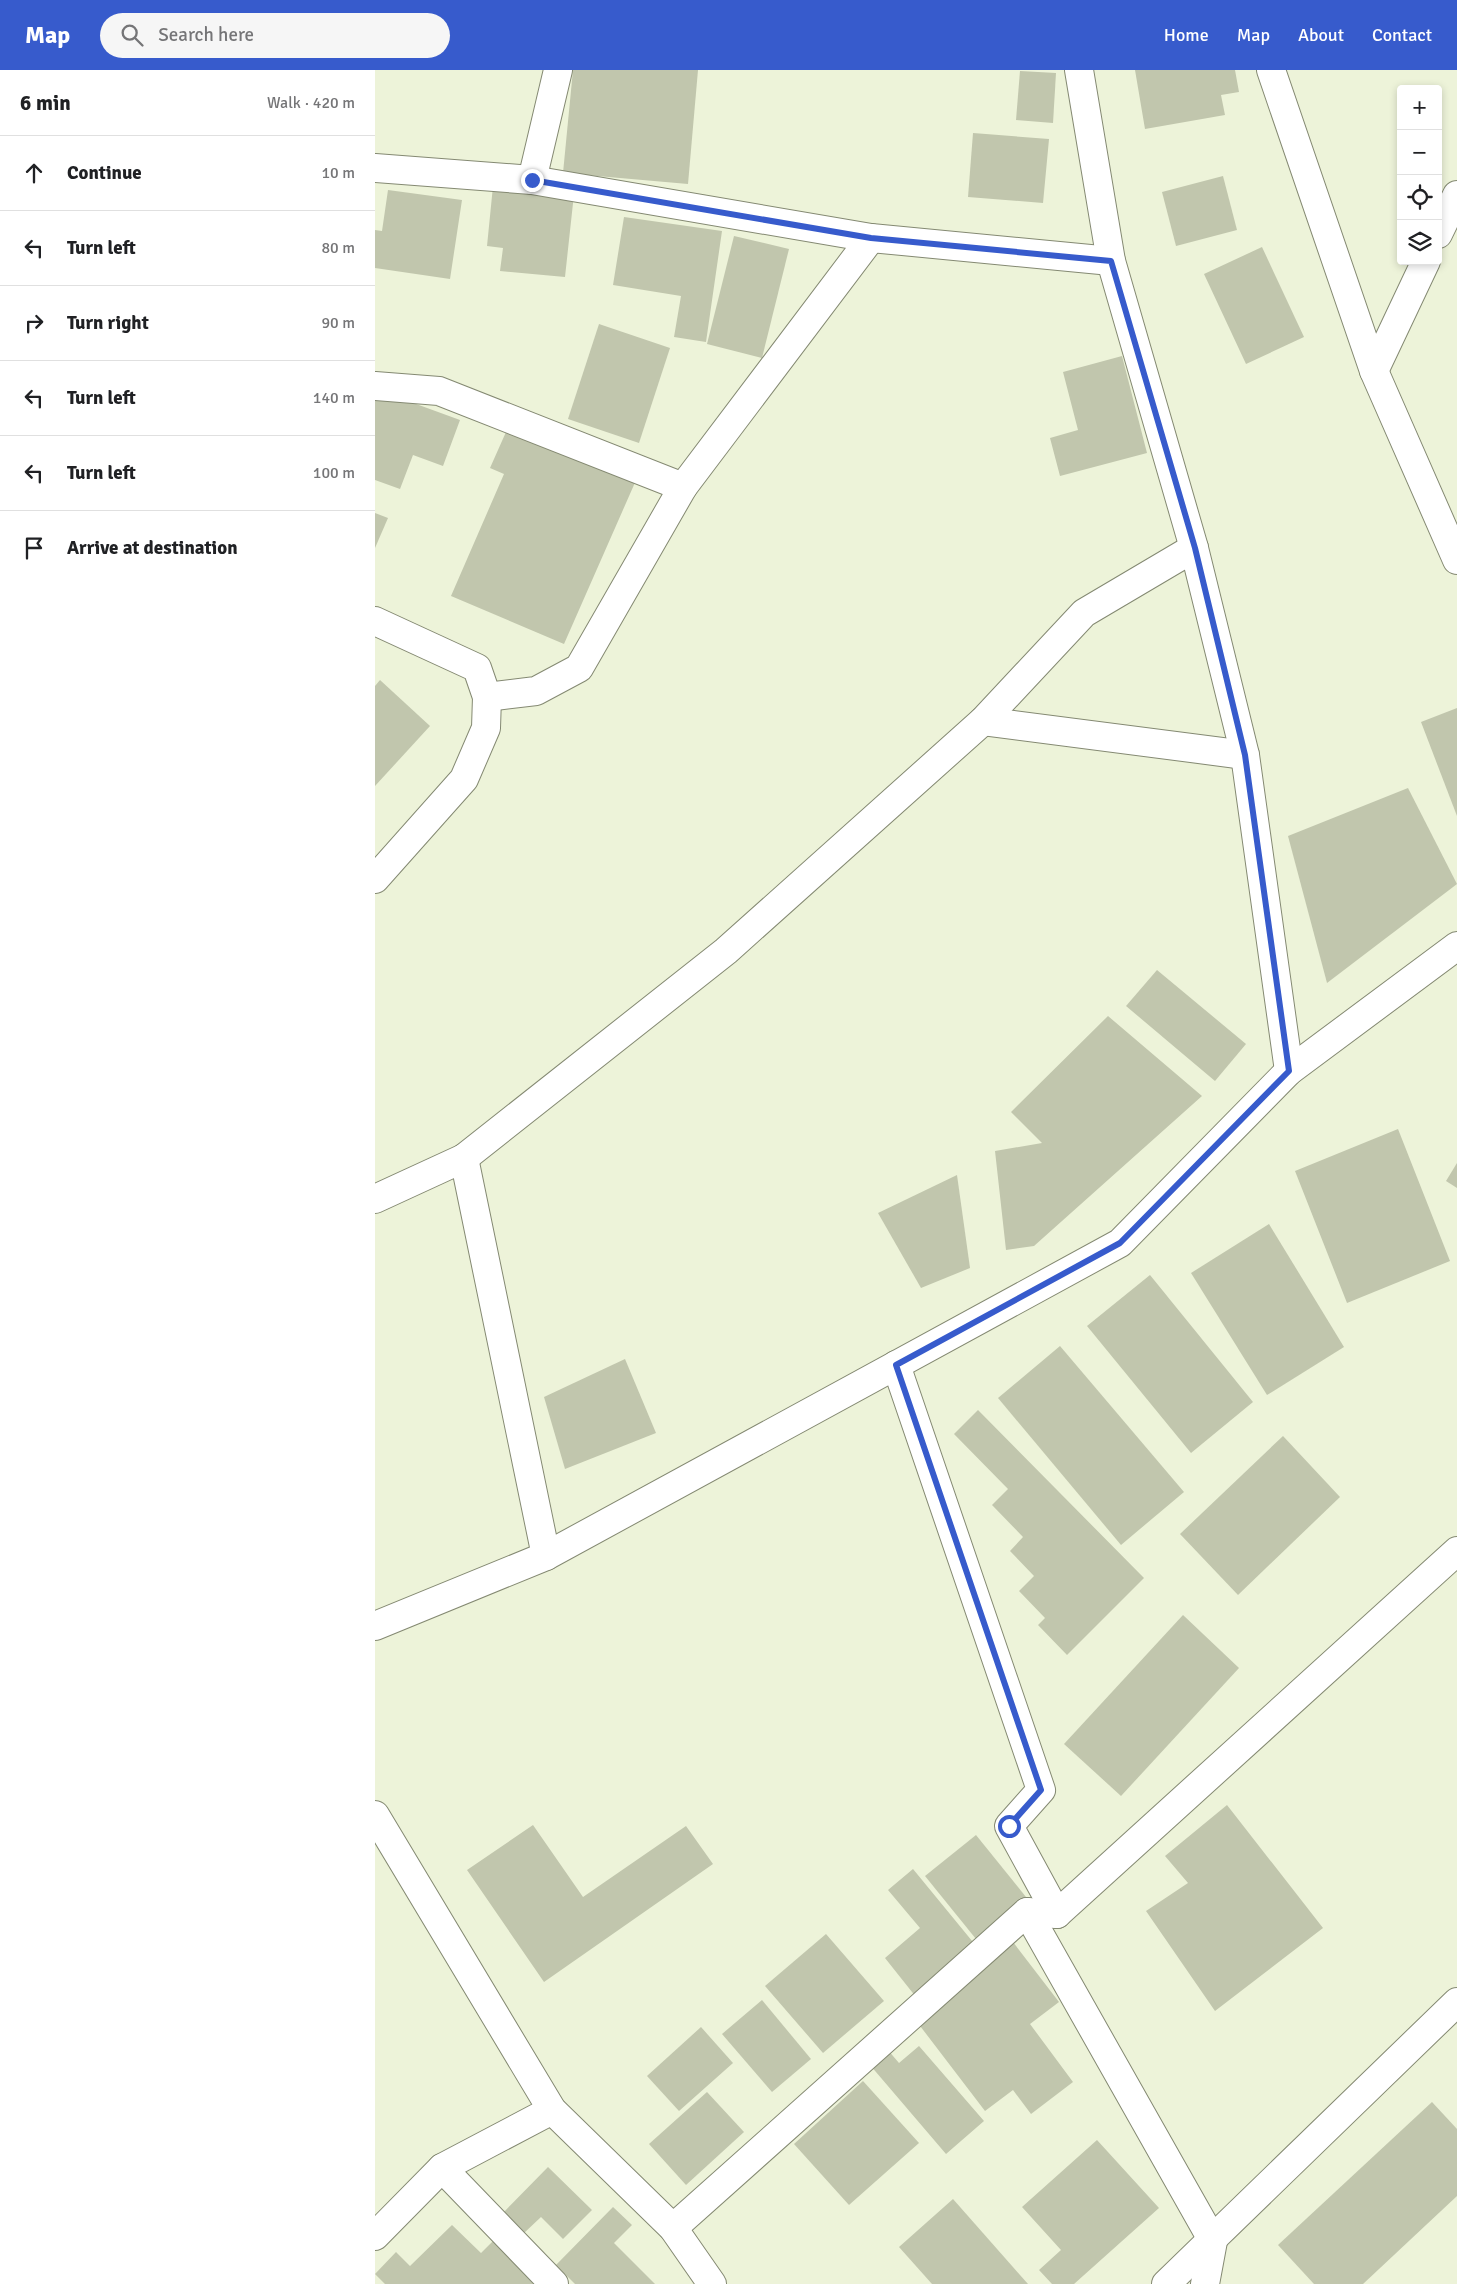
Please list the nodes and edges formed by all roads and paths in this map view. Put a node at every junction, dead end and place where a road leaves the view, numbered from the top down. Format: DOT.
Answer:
graph roads {
  1 [pos="558,70"];
  2 [pos="1079,70"];
  3 [pos="1271,70"];
  4 [pos="375,168"];
  5 [pos="532,180"];
  6 [pos="1457,195"];
  7 [pos="1442,226"];
  8 [pos="871,238"];
  9 [pos="1111,261"];
  10 [pos="1424,265"];
  11 [pos="1374,371"];
  12 [pos="375,386"];
  13 [pos="683,487"];
  14 [pos="1195,548"];
  15 [pos="1457,560"];
  16 [pos="375,622"];
  17 [pos="487,697"];
  18 [pos="983,721"];
  19 [pos="1245,755"];
  20 [pos="375,879"];
  21 [pos="1457,946"];
  22 [pos="1289,1071"];
  23 [pos="464,1158"];
  24 [pos="375,1200"];
  25 [pos="896,1365"];
  26 [pos="1457,1551"];
  27 [pos="546,1556"];
  28 [pos="375,1626"];
  29 [pos="375,1815"];
  30 [pos="1027,1912"];
  31 [pos="1057,1914"];
  32 [pos="1457,2002"];
  33 [pos="552,2110"];
  34 [pos="442,2168"];
  35 [pos="673,2228"];
  36 [pos="375,2236"];
  37 [pos="1213,2241"];
  38 [pos="554,2284"];
  39 [pos="712,2284"];
  40 [pos="1166,2284"];
  41 [pos="1205,2284"];
  1 -- 5 [label="street"];
  2 -- 9 [label="street"];
  3 -- 11 [label="street"];
  4 -- 5 [label="street"];
  5 -- 8 [label="street"];
  6 -- 7 [label="street"];
  8 -- 9 [label="street"];
  8 -- 13 [label="street"];
  9 -- 14 [label="street"];
  10 -- 11 [label="street"];
  11 -- 15 [label="street"];
  12 -- 13 [label="street"];
  13 -- 17 [label="street"];
  14 -- 18 [label="street"];
  14 -- 19 [label="street"];
  16 -- 17 [label="street"];
  17 -- 20 [label="street"];
  18 -- 19 [label="street"];
  18 -- 23 [label="street"];
  19 -- 22 [label="street"];
  21 -- 22 [label="street"];
  22 -- 25 [label="street"];
  23 -- 24 [label="street"];
  23 -- 27 [label="street"];
  25 -- 27 [label="street"];
  25 -- 31 [label="street"];
  26 -- 31 [label="street"];
  27 -- 28 [label="street"];
  29 -- 33 [label="street"];
  30 -- 31 [label="street"];
  30 -- 35 [label="street"];
  30 -- 37 [label="street"];
  32 -- 37 [label="street"];
  33 -- 34 [label="street"];
  33 -- 35 [label="street"];
  34 -- 36 [label="street"];
  34 -- 38 [label="street"];
  35 -- 39 [label="street"];
  37 -- 40 [label="street"];
  37 -- 41 [label="street"];
}
